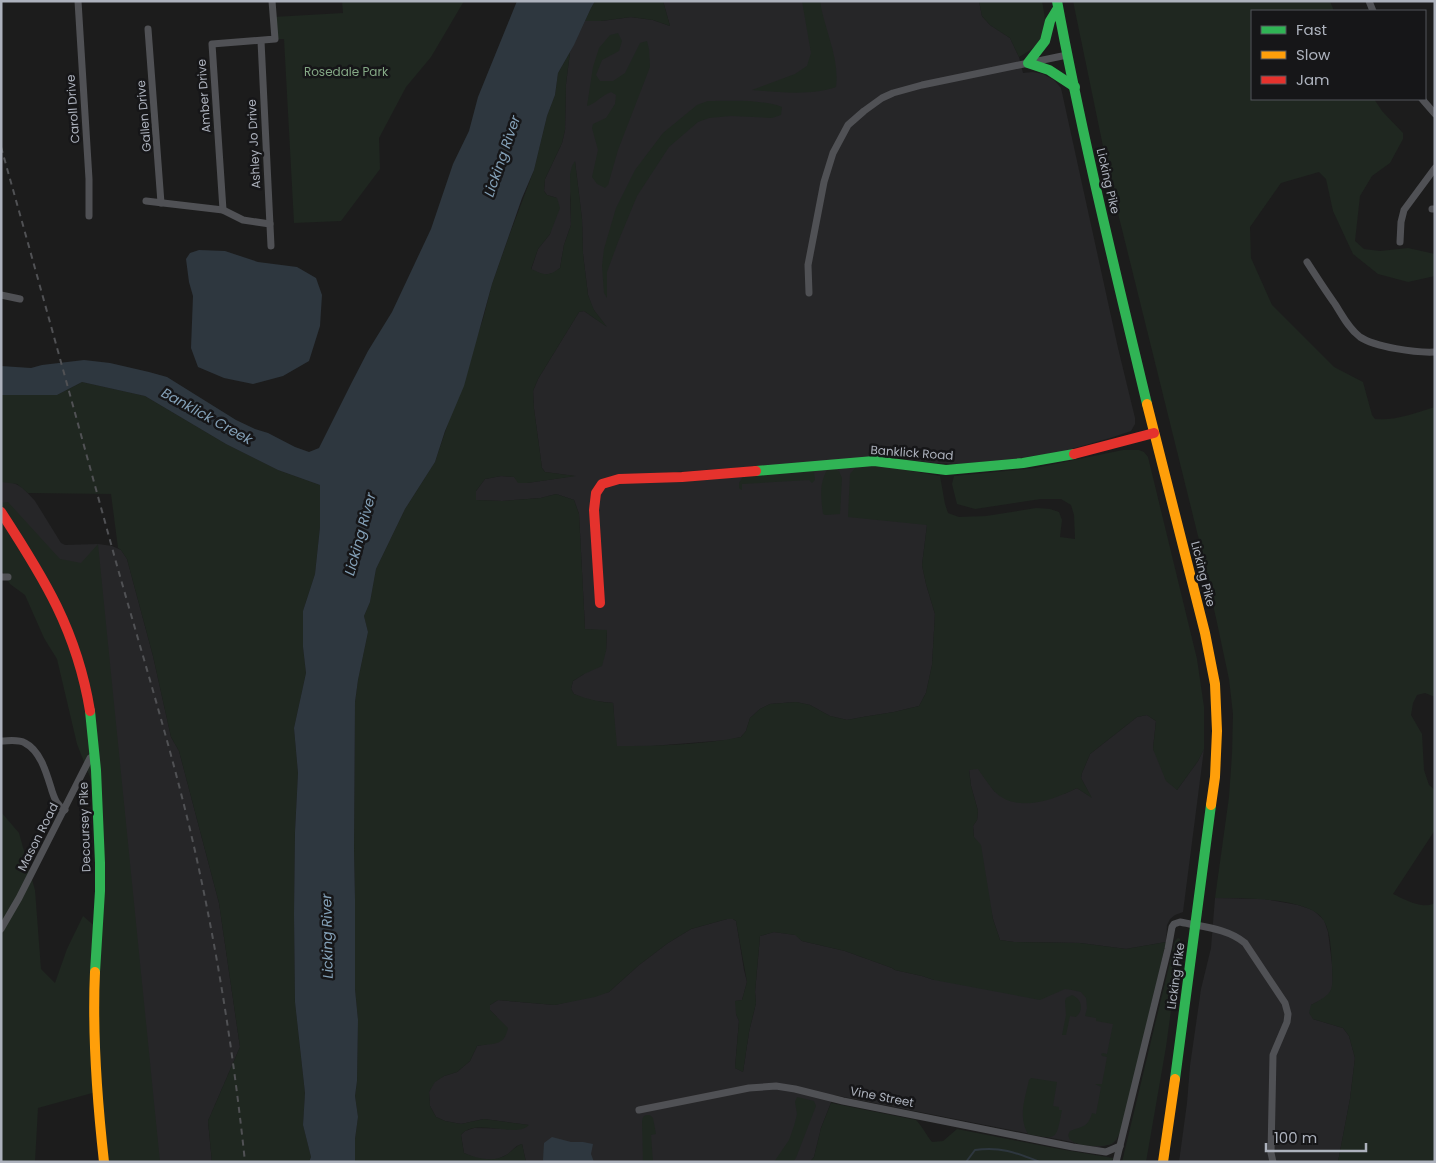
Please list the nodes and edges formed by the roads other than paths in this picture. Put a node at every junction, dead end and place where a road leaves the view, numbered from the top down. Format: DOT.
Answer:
graph roads {
  1 [pos="78,1"];
  2 [pos="272,1"];
  3 [pos="1058,5"];
  4 [pos="148,29"];
  5 [pos="261,41"];
  6 [pos="1067,55"];
  7 [pos="1028,64"];
  8 [pos="1075,87"];
  9 [pos="1423,100"];
  10 [pos="1435,114"];
  11 [pos="1435,168"];
  12 [pos="146,201"];
  13 [pos="161,202"];
  14 [pos="224,210"];
  15 [pos="89,216"];
  16 [pos="270,224"];
  17 [pos="1400,242"];
  18 [pos="271,246"];
  19 [pos="1307,262"];
  20 [pos="809,293"];
  21 [pos="1,295"];
  22 [pos="20,299"];
  23 [pos="1435,352"];
  24 [pos="1154,433"];
  25 [pos="1,512"];
  26 [pos="600,602"];
  27 [pos="1,740"];
  28 [pos="95,755"];
  29 [pos="65,810"];
  30 [pos="1196,925"];
  31 [pos="1,929"];
  32 [pos="639,1110"];
  33 [pos="1120,1146"];
  34 [pos="104,1162"];
  35 [pos="1116,1162"];
  36 [pos="1163,1162"];
  37 [pos="1273,1162"];
  1 -- 15 [label="street, Caroll Drive"];
  2 -- 5 [label="street, Amber Drive"];
  3 -- 6 [label="main road, Licking Pike"];
  3 -- 7 [label="main road"];
  4 -- 13 [label="street, Gallen Drive"];
  5 -- 14 [label="street, Amber Drive"];
  5 -- 16 [label="street, Ashley Jo Drive"];
  6 -- 7 [label="street"];
  6 -- 8 [label="main road, Licking Pike"];
  7 -- 8 [label="main road"];
  7 -- 20 [label="street"];
  8 -- 24 [label="main road, Licking Pike"];
  9 -- 10 [label="street"];
  11 -- 17 [label="street"];
  12 -- 13 [label="street"];
  13 -- 14 [label="street"];
  14 -- 16 [label="street"];
  16 -- 18 [label="street, Ashley Jo Drive"];
  19 -- 23 [label="street"];
  21 -- 22 [label="street"];
  24 -- 26 [label="main road, Banklick Road"];
  24 -- 30 [label="main road, Licking Pike"];
  25 -- 28 [label="main road, Decoursey Pike"];
  27 -- 29 [label="street"];
  28 -- 29 [label="street, Mason Road"];
  28 -- 34 [label="main road, Decoursey Pike"];
  29 -- 31 [label="street, Mason Road"];
  30 -- 33 [label="street"];
  30 -- 36 [label="main road, Licking Pike"];
  30 -- 37 [label="street"];
  32 -- 33 [label="street, Vine Street"];
  33 -- 35 [label="street"];
}
